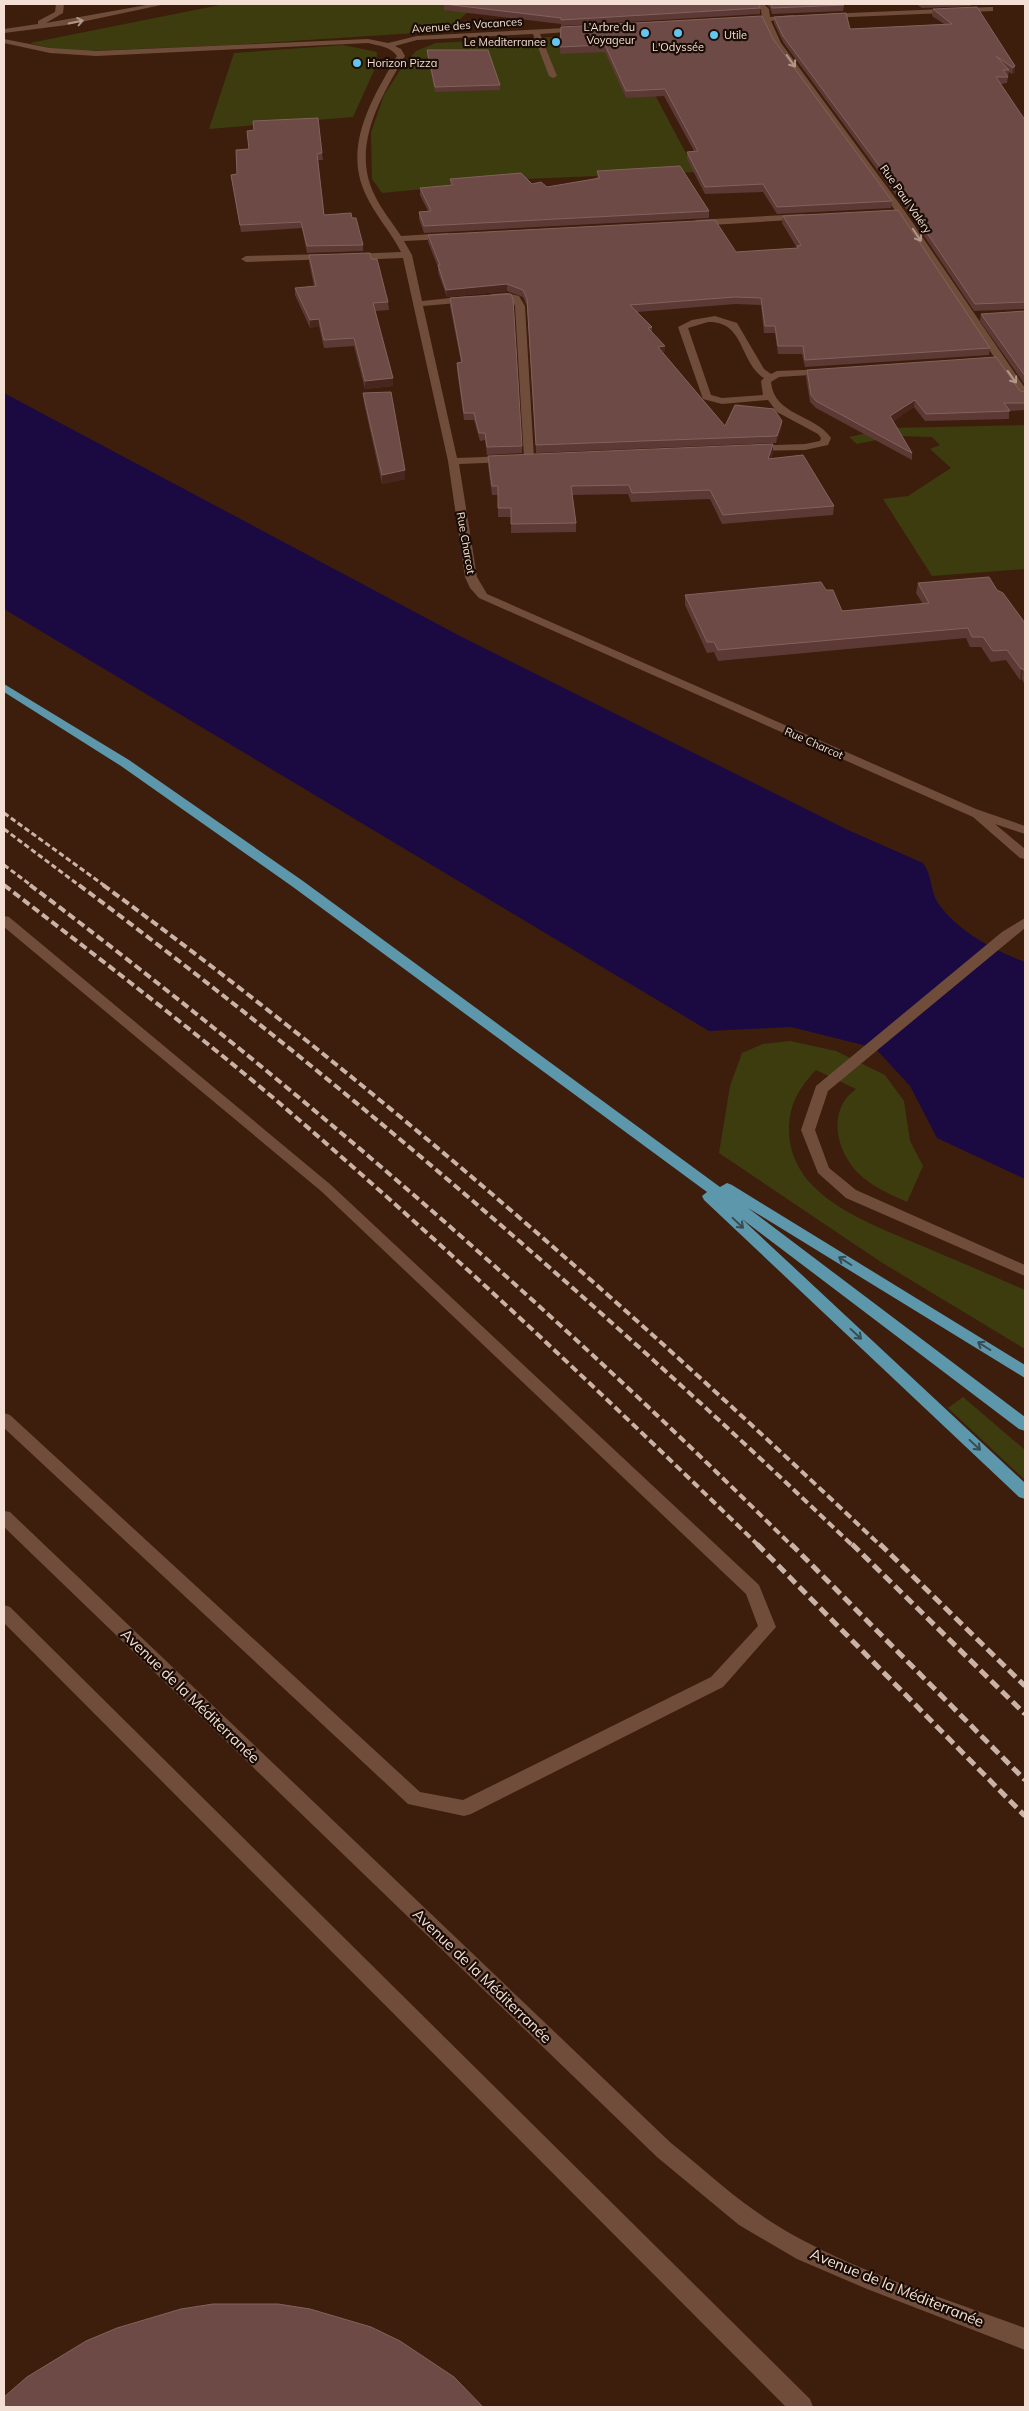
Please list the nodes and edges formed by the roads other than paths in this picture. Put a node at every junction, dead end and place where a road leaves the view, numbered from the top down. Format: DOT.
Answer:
graph roads {
  1 [pos="60,4"];
  2 [pos="162,4"];
  3 [pos="760,4"];
  4 [pos="990,9"];
  5 [pos="821,16"];
  6 [pos="803,17"];
  7 [pos="766,20"];
  8 [pos="737,21"];
  9 [pos="28,28"];
  10 [pos="19,29"];
  11 [pos="594,29"];
  12 [pos="4,31"];
  13 [pos="536,32"];
  14 [pos="4,41"];
  15 [pos="388,45"];
  16 [pos="22,46"];
  17 [pos="553,76"];
  18 [pos="813,217"];
  19 [pos="686,224"];
  20 [pos="460,236"];
  21 [pos="400,240"];
  22 [pos="408,255"];
  23 [pos="246,259"];
  24 [pos="418,304"];
  25 [pos="831,370"];
  26 [pos="771,378"];
  27 [pos="1025,395"];
  28 [pos="771,397"];
  29 [pos="737,450"];
  30 [pos="453,461"];
  31 [pos="4,687"];
  32 [pos="972,812"];
  33 [pos="1025,830"];
  34 [pos="1025,855"];
  35 [pos="4,920"];
  36 [pos="1024,921"];
  37 [pos="651,1142"];
  38 [pos="1025,1271"];
  39 [pos="1025,1372"];
  40 [pos="4,1419"];
  41 [pos="1025,1424"];
  42 [pos="1025,1493"];
  43 [pos="4,1517"];
  44 [pos="4,1612"];
  45 [pos="1025,2339"];
  46 [pos="802,2407"];
  1 -- 9 [label="street"];
  9 -- 2 [label="street, one-way"];
  3 -- 7 [label="street, Rue Paul Valéry"];
  4 -- 5 [label="street"];
  6 -- 7 [label="street"];
  7 -- 8 [label="street"];
  7 -- 27 [label="street, Rue Paul Valéry, one-way"];
  9 -- 10 [label="street"];
  10 -- 12 [label="street"];
  10 -- 16 [label="street"];
  11 -- 13 [label="street, Avenue des Vacances"];
  13 -- 15 [label="street, Avenue des Vacances"];
  13 -- 17 [label="street"];
  14 -- 16 [label="street, Avenue des Vacances"];
  15 -- 16 [label="street, Avenue des Vacances"];
  15 -- 21 [label="street, Rue Charcot"];
  18 -- 19 [label="street"];
  20 -- 21 [label="street"];
  21 -- 22 [label="street, Rue Charcot"];
  22 -- 23 [label="street"];
  22 -- 24 [label="street, Rue Charcot"];
  24 -- 30 [label="street, Rue Charcot"];
  24 -- 30 [label="street"];
  25 -- 26 [label="street"];
  26 -- 28 [label="street"];
  26 -- 28 [label="street"];
  28 -- 29 [label="street"];
  30 -- 32 [label="street, Rue Charcot"];
  31 -- 37 [label="main road"];
  32 -- 33 [label="street, Rue Charcot"];
  32 -- 34 [label="street, Rue Charcot"];
  35 -- 40 [label="street"];
  36 -- 38 [label="street"];
  39 -- 37 [label="main road, one-way"];
  37 -- 41 [label="main road"];
  37 -- 42 [label="main road, one-way"];
  43 -- 45 [label="street, Avenue de la Méditerranée"];
  44 -- 46 [label="street"];
}
